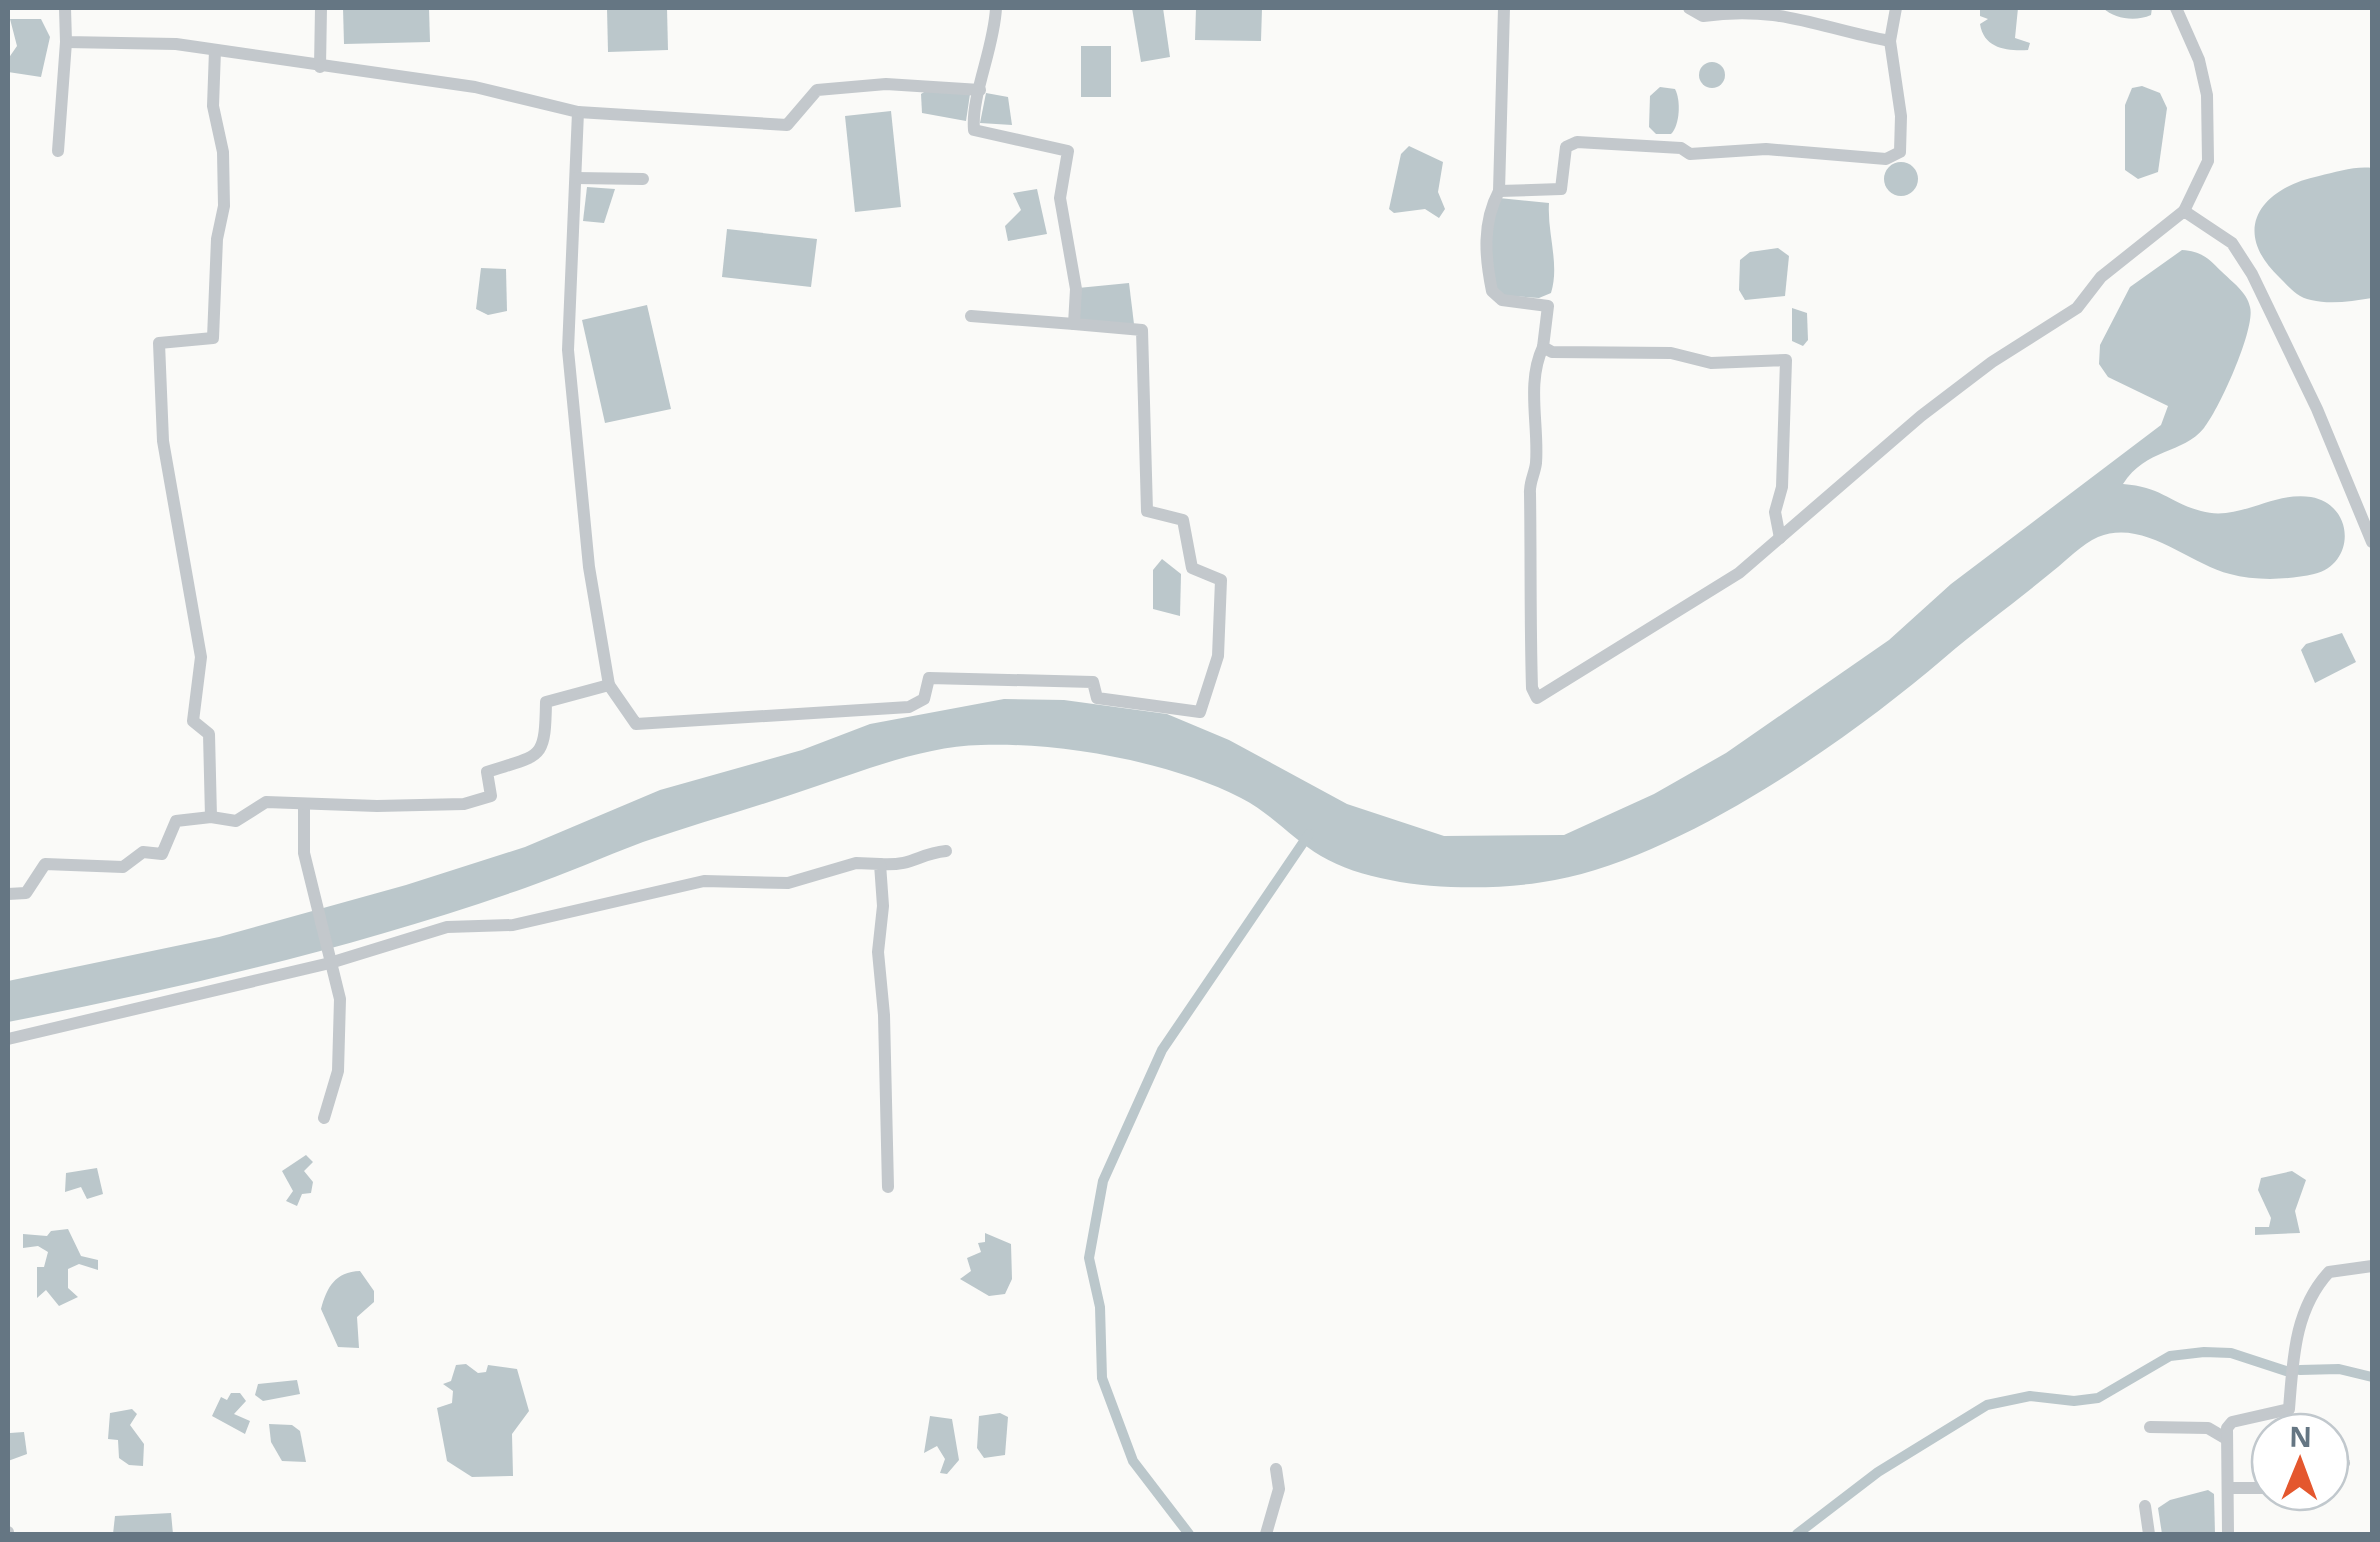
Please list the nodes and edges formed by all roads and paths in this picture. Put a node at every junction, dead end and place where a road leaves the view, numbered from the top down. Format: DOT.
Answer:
graph roads {
  1 [pos="65,8"];
  2 [pos="321,8"];
  3 [pos="996,8"];
  4 [pos="1504,8"];
  5 [pos="1688,8"];
  6 [pos="1896,8"];
  7 [pos="2176,8"];
  8 [pos="1890,41"];
  9 [pos="66,42"];
  10 [pos="215,50"];
  11 [pos="320,68"];
  12 [pos="980,90"];
  13 [pos="578,112"];
  14 [pos="58,151"];
  15 [pos="576,178"];
  16 [pos="642,179"];
  17 [pos="1500,191"];
  18 [pos="2184,210"];
  19 [pos="971,316"];
  20 [pos="1074,324"];
  21 [pos="1543,347"];
  22 [pos="1780,538"];
  23 [pos="2372,542"];
  24 [pos="609,685"];
  25 [pos="304,804"];
  26 [pos="211,818"];
  27 [pos="946,851"];
  28 [pos="880,864"];
  29 [pos="8,894"];
  30 [pos="329,960"];
  31 [pos="8,1038"];
  32 [pos="324,1118"];
  33 [pos="888,1187"];
  34 [pos="2372,1266"];
  35 [pos="2150,1427"];
  36 [pos="2225,1438"];
  37 [pos="1276,1469"];
  38 [pos="2230,1488"];
  39 [pos="2250,1488"];
  40 [pos="2145,1506"];
  41 [pos="1266,1534"];
  42 [pos="2149,1534"];
  43 [pos="2228,1534"];
  1 -- 9 [label="street"];
  2 -- 11 [label="street"];
  3 -- 12 [label="street"];
  4 -- 17 [label="street"];
  5 -- 8 [label="street"];
  6 -- 8 [label="street"];
  7 -- 18 [label="street"];
  8 -- 17 [label="street"];
  9 -- 10 [label="street"];
  9 -- 14 [label="street"];
  10 -- 11 [label="street"];
  10 -- 26 [label="street"];
  11 -- 13 [label="street"];
  12 -- 13 [label="street"];
  12 -- 20 [label="street"];
  13 -- 15 [label="street"];
  15 -- 16 [label="street"];
  15 -- 24 [label="street"];
  17 -- 21 [label="street"];
  18 -- 22 [label="street"];
  18 -- 23 [label="street"];
  19 -- 20 [label="street"];
  20 -- 24 [label="street"];
  21 -- 22 [label="street"];
  21 -- 22 [label="street"];
  24 -- 25 [label="street"];
  25 -- 26 [label="street"];
  25 -- 30 [label="street"];
  26 -- 29 [label="street"];
  27 -- 28 [label="street"];
  28 -- 30 [label="street"];
  28 -- 33 [label="street"];
  30 -- 31 [label="street"];
  30 -- 32 [label="street"];
  34 -- 36 [label="street"];
  35 -- 36 [label="street"];
  36 -- 38 [label="street"];
  37 -- 41 [label="street"];
  38 -- 39 [label="street"];
  38 -- 43 [label="street"];
  40 -- 42 [label="street"];
}
